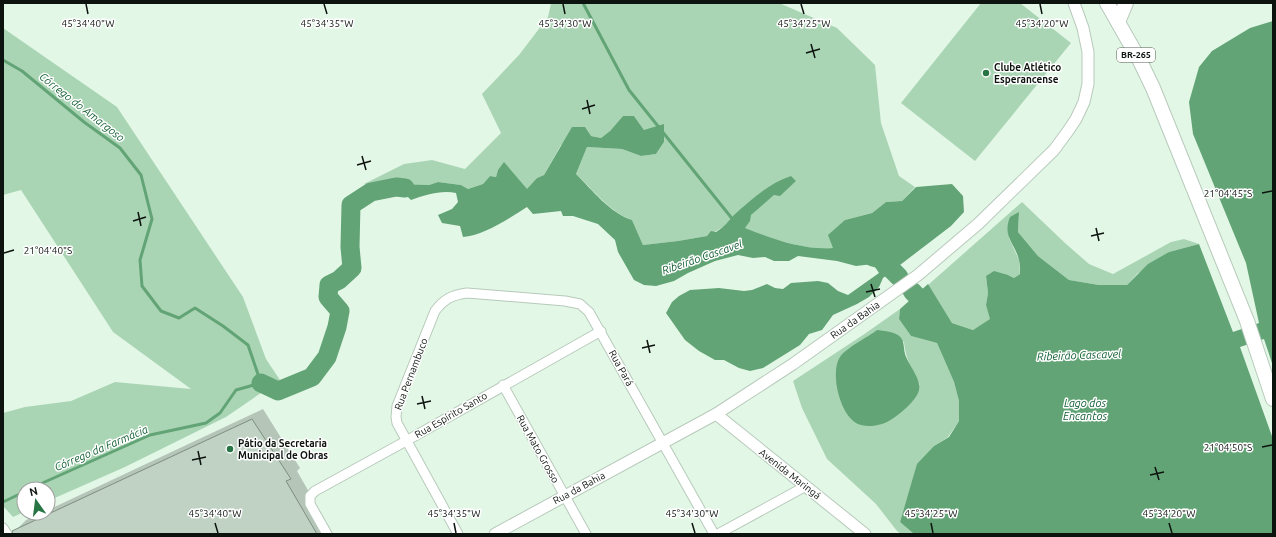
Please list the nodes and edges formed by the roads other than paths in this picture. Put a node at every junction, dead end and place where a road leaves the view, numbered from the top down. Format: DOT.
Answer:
graph roads {
  1 [pos="1074,3"];
  2 [pos="1107,3"];
  3 [pos="1126,3"];
  4 [pos="1118,22"];
  5 [pos="467,293"];
  6 [pos="601,331"];
  7 [pos="504,385"];
  8 [pos="1273,399"];
  9 [pos="716,414"];
  10 [pos="406,441"];
  11 [pos="662,443"];
  12 [pos="806,486"];
  13 [pos="564,496"];
  14 [pos="3,528"];
  15 [pos="7,534"];
  16 [pos="327,534"];
  17 [pos="458,534"];
  18 [pos="495,534"];
  19 [pos="586,534"];
  20 [pos="714,534"];
  21 [pos="718,534"];
  22 [pos="865,534"];
  1 -- 9 [label="street, Rua da Bahia"];
  2 -- 4 [label="main road, BR-265"];
  3 -- 4 [label="main road"];
  4 -- 8 [label="main road, BR-265"];
  5 -- 6 [label="street, Rua Pará"];
  5 -- 10 [label="street, Rua Pernambuco"];
  6 -- 7 [label="street, Rua Espírito Santo"];
  6 -- 11 [label="street, Rua Pará"];
  7 -- 10 [label="street, Rua Espírito Santo"];
  7 -- 13 [label="street, Rua Mato Grosso"];
  9 -- 11 [label="street, Rua da Bahia"];
  9 -- 12 [label="street, Avenida Maringá"];
  10 -- 16 [label="street, Rua Espírito Santo"];
  10 -- 17 [label="street, Rua Pernambuco"];
  11 -- 13 [label="street, Rua da Bahia"];
  11 -- 20 [label="street, Rua Pará"];
  12 -- 21 [label="street"];
  12 -- 22 [label="street, Avenida Maringá"];
  13 -- 18 [label="street, Rua da Bahia"];
  13 -- 19 [label="street, Rua Mato Grosso"];
  14 -- 15 [label="street"];
}
